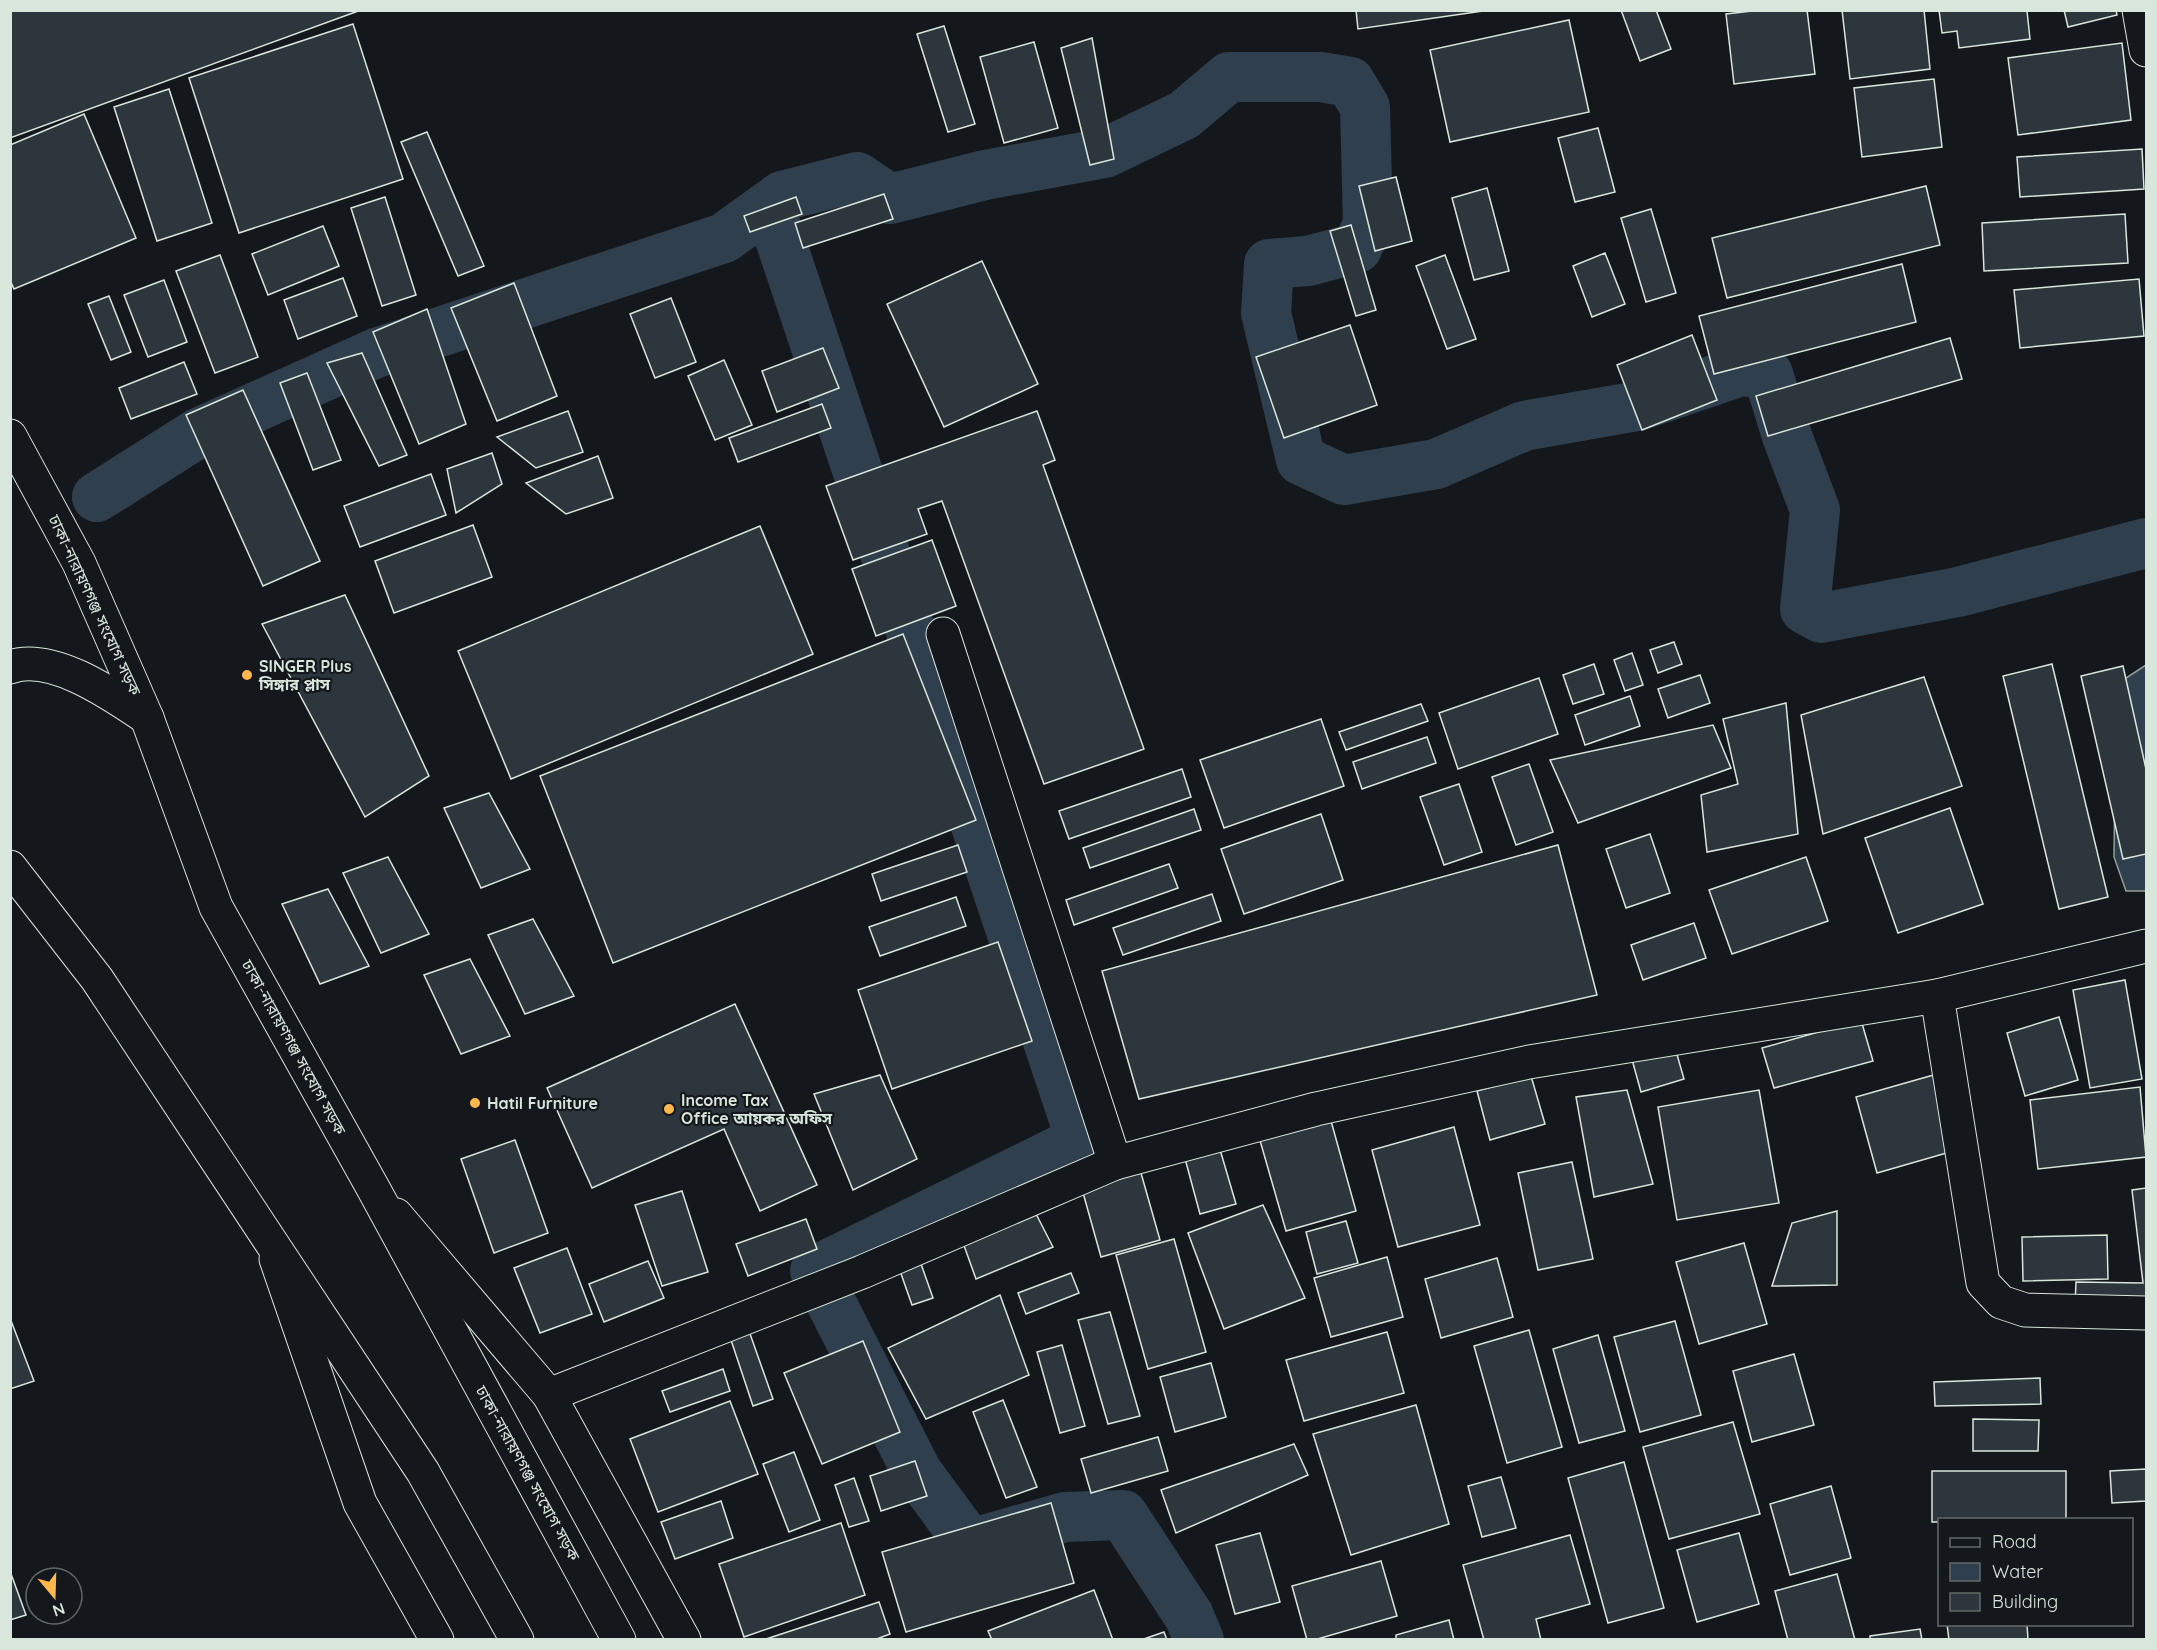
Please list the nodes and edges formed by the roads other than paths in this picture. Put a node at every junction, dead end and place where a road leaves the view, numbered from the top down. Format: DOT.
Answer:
graph roads {
  1 [pos="2139,10"];
  2 [pos="2146,50"];
  3 [pos="10,436"];
  4 [pos="943,634"];
  5 [pos="10,667"];
  6 [pos="147,718"];
  7 [pos="10,867"];
  8 [pos="2146,946"];
  9 [pos="1937,996"];
  10 [pos="1115,1163"];
  11 [pos="373,1188"];
  12 [pos="269,1241"];
  13 [pos="2146,1313"];
  14 [pos="549,1395"];
  15 [pos="437,1640"];
  16 [pos="517,1640"];
  17 [pos="619,1640"];
  18 [pos="684,1640"];
  1 -- 2 [label="street"];
  3 -- 6 [label="street, ঢাকা-নারায়ণগঞ্জ সংযোগ সড়ক"];
  4 -- 10 [label="street"];
  5 -- 6 [label="street"];
  6 -- 11 [label="street, ঢাকা-নারায়ণগঞ্জ সংযোগ সড়ক"];
  7 -- 12 [label="street"];
  8 -- 9 [label="street"];
  9 -- 10 [label="street"];
  9 -- 13 [label="street"];
  10 -- 14 [label="street"];
  11 -- 14 [label="street"];
  11 -- 17 [label="street, ঢাকা-নারায়ণগঞ্জ সংযোগ সড়ক"];
  12 -- 15 [label="street"];
  12 -- 16 [label="street"];
  14 -- 18 [label="street"];
}
